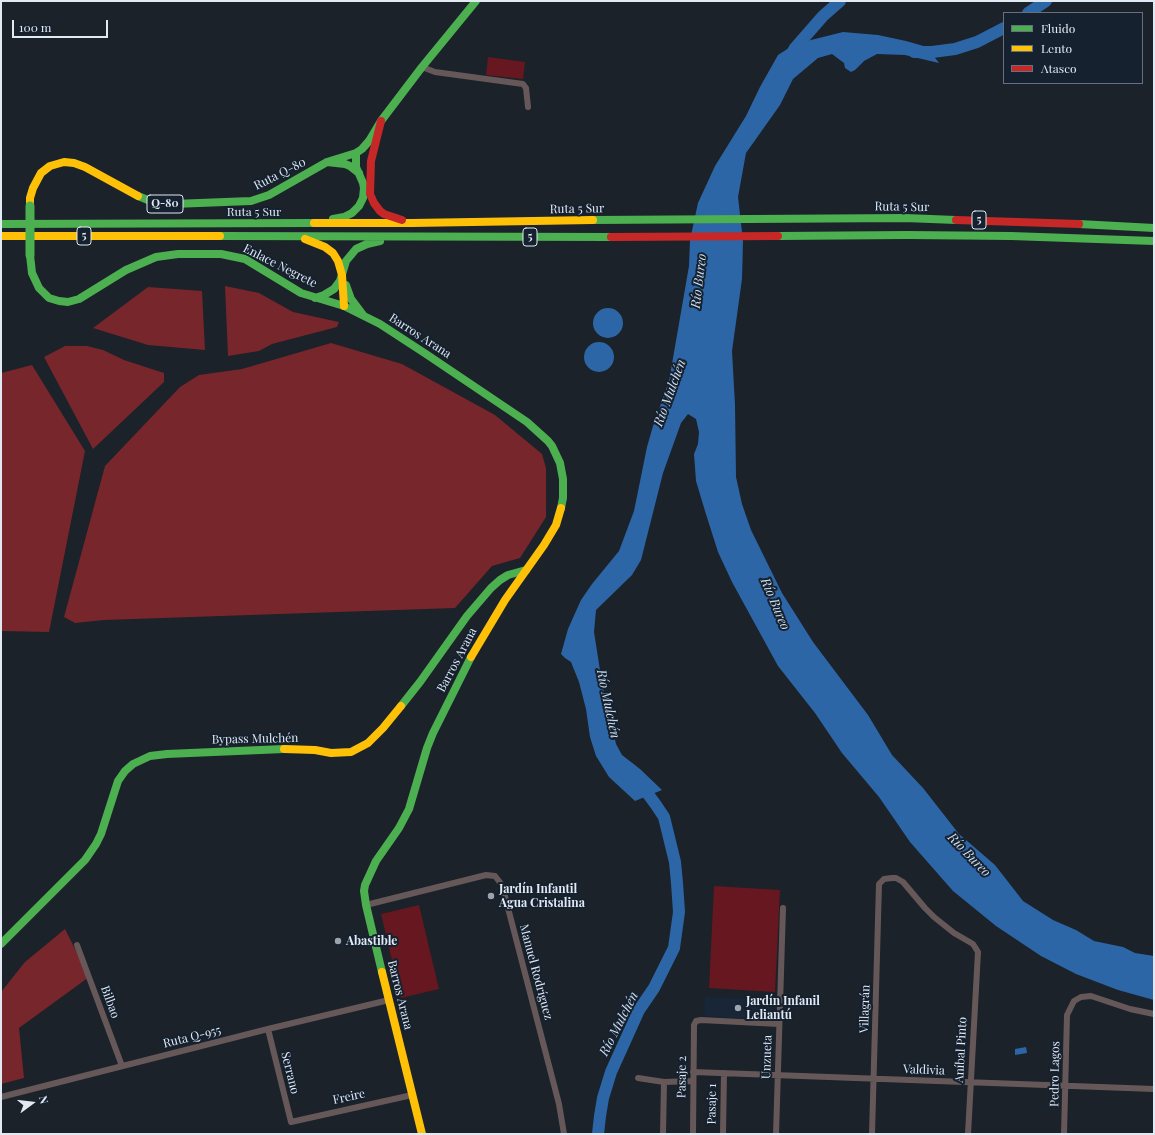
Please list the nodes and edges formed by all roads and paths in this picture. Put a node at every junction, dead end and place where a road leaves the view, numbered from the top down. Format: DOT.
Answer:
graph roads {
  1 [pos="476,1"];
  2 [pos="422,68"];
  3 [pos="528,107"];
  4 [pos="381,121"];
  5 [pos="356,153"];
  6 [pos="327,162"];
  7 [pos="370,170"];
  8 [pos="359,173"];
  9 [pos="30,206"];
  10 [pos="319,223"];
  11 [pos="412,223"];
  12 [pos="1,224"];
  13 [pos="1154,228"];
  14 [pos="1,236"];
  15 [pos="293,236"];
  16 [pos="400,237"];
  17 [pos="1154,241"];
  18 [pos="342,275"];
  19 [pos="315,298"];
  20 [pos="344,306"];
  21 [pos="363,315"];
  22 [pos="526,570"];
  23 [pos="879,884"];
  24 [pos="366,905"];
  25 [pos="783,908"];
  26 [pos="1,944"];
  27 [pos="77,945"];
  28 [pos="388,1000"];
  29 [pos="1154,1014"];
  30 [pos="779,1024"];
  31 [pos="268,1029"];
  32 [pos="122,1066"];
  33 [pos="693,1072"];
  34 [pos="724,1073"];
  35 [pos="778,1075"];
  36 [pos="638,1078"];
  37 [pos="874,1079"];
  38 [pos="693,1081"];
  39 [pos="664,1082"];
  40 [pos="971,1082"];
  41 [pos="1066,1086"];
  42 [pos="1154,1089"];
  43 [pos="412,1095"];
  44 [pos="1,1097"];
  45 [pos="291,1122"];
  46 [pos="422,1134"];
  47 [pos="564,1134"];
  48 [pos="663,1134"];
  49 [pos="693,1134"];
  50 [pos="723,1134"];
  51 [pos="776,1134"];
  52 [pos="872,1134"];
  53 [pos="968,1134"];
  54 [pos="1064,1134"];
  1 -- 2 [label="main road, Ruta Q-80 / Q-80"];
  2 -- 3 [label="street"];
  2 -- 4 [label="main road, Ruta Q-80 / Q-80"];
  4 -- 5 [label="main road, Ruta Q-80 / Q-80"];
  4 -- 7 [label="main road"];
  5 -- 6 [label="main road, Ruta Q-80 / Q-80"];
  5 -- 7 [label="main road"];
  5 -- 8 [label="main road"];
  6 -- 8 [label="main road"];
  6 -- 9 [label="main road, Ruta Q-80 / Q-80"];
  7 -- 11 [label="main road"];
  8 -- 10 [label="main road"];
  9 -- 19 [label="main road, Enlace Negrete, bridge"];
  10 -- 11 [label="main road, Ruta 5 Sur / 5"];
  10 -- 12 [label="main road, Ruta 5 Sur / 5"];
  11 -- 13 [label="main road, Ruta 5 Sur / 5"];
  14 -- 15 [label="main road, Ruta 5 Sur / 5"];
  15 -- 16 [label="main road, Ruta 5 Sur / 5"];
  15 -- 18 [label="main road"];
  16 -- 17 [label="main road, Ruta 5 Sur / 5"];
  16 -- 18 [label="main road"];
  18 -- 19 [label="main road"];
  18 -- 20 [label="main road"];
  18 -- 21 [label="main road"];
  19 -- 20 [label="main road, Enlace Negrete"];
  20 -- 21 [label="main road, Barros Arana"];
  21 -- 22 [label="main road, Barros Arana"];
  22 -- 24 [label="main road, Barros Arana"];
  22 -- 26 [label="main road, Bypass Mulchén"];
  23 -- 37 [label="street, Villagrán"];
  23 -- 40 [label="street, Aníbal Pinto"];
  24 -- 28 [label="main road, Barros Arana"];
  24 -- 47 [label="street, Manuel Rodríguez"];
  25 -- 30 [label="street, Unzueta"];
  27 -- 32 [label="street, Bilbao"];
  28 -- 31 [label="street, Ruta Q-955"];
  28 -- 43 [label="main road, Barros Arana"];
  29 -- 41 [label="street, Pedro Lagos"];
  30 -- 33 [label="street, Pasaje 2"];
  30 -- 35 [label="street, Unzueta"];
  31 -- 32 [label="street, Ruta Q-955"];
  31 -- 45 [label="street, Serrano"];
  32 -- 44 [label="street, Ruta Q-955"];
  33 -- 34 [label="street, Valdivia"];
  33 -- 38 [label="street, Pasaje 2"];
  34 -- 35 [label="street, Valdivia"];
  34 -- 50 [label="street, Pasaje 1"];
  35 -- 37 [label="street, Valdivia"];
  35 -- 51 [label="street, Unzueta"];
  36 -- 39 [label="street"];
  37 -- 40 [label="street, Valdivia"];
  37 -- 52 [label="street, Villagrán"];
  38 -- 39 [label="street"];
  38 -- 49 [label="street, Pasaje 2"];
  39 -- 48 [label="street"];
  40 -- 41 [label="street, Valdivia"];
  40 -- 53 [label="street, Aníbal Pinto"];
  41 -- 42 [label="street, Valdivia"];
  41 -- 54 [label="street, Pedro Lagos"];
  43 -- 45 [label="street, Freire"];
  43 -- 46 [label="main road, Barros Arana"];
}
